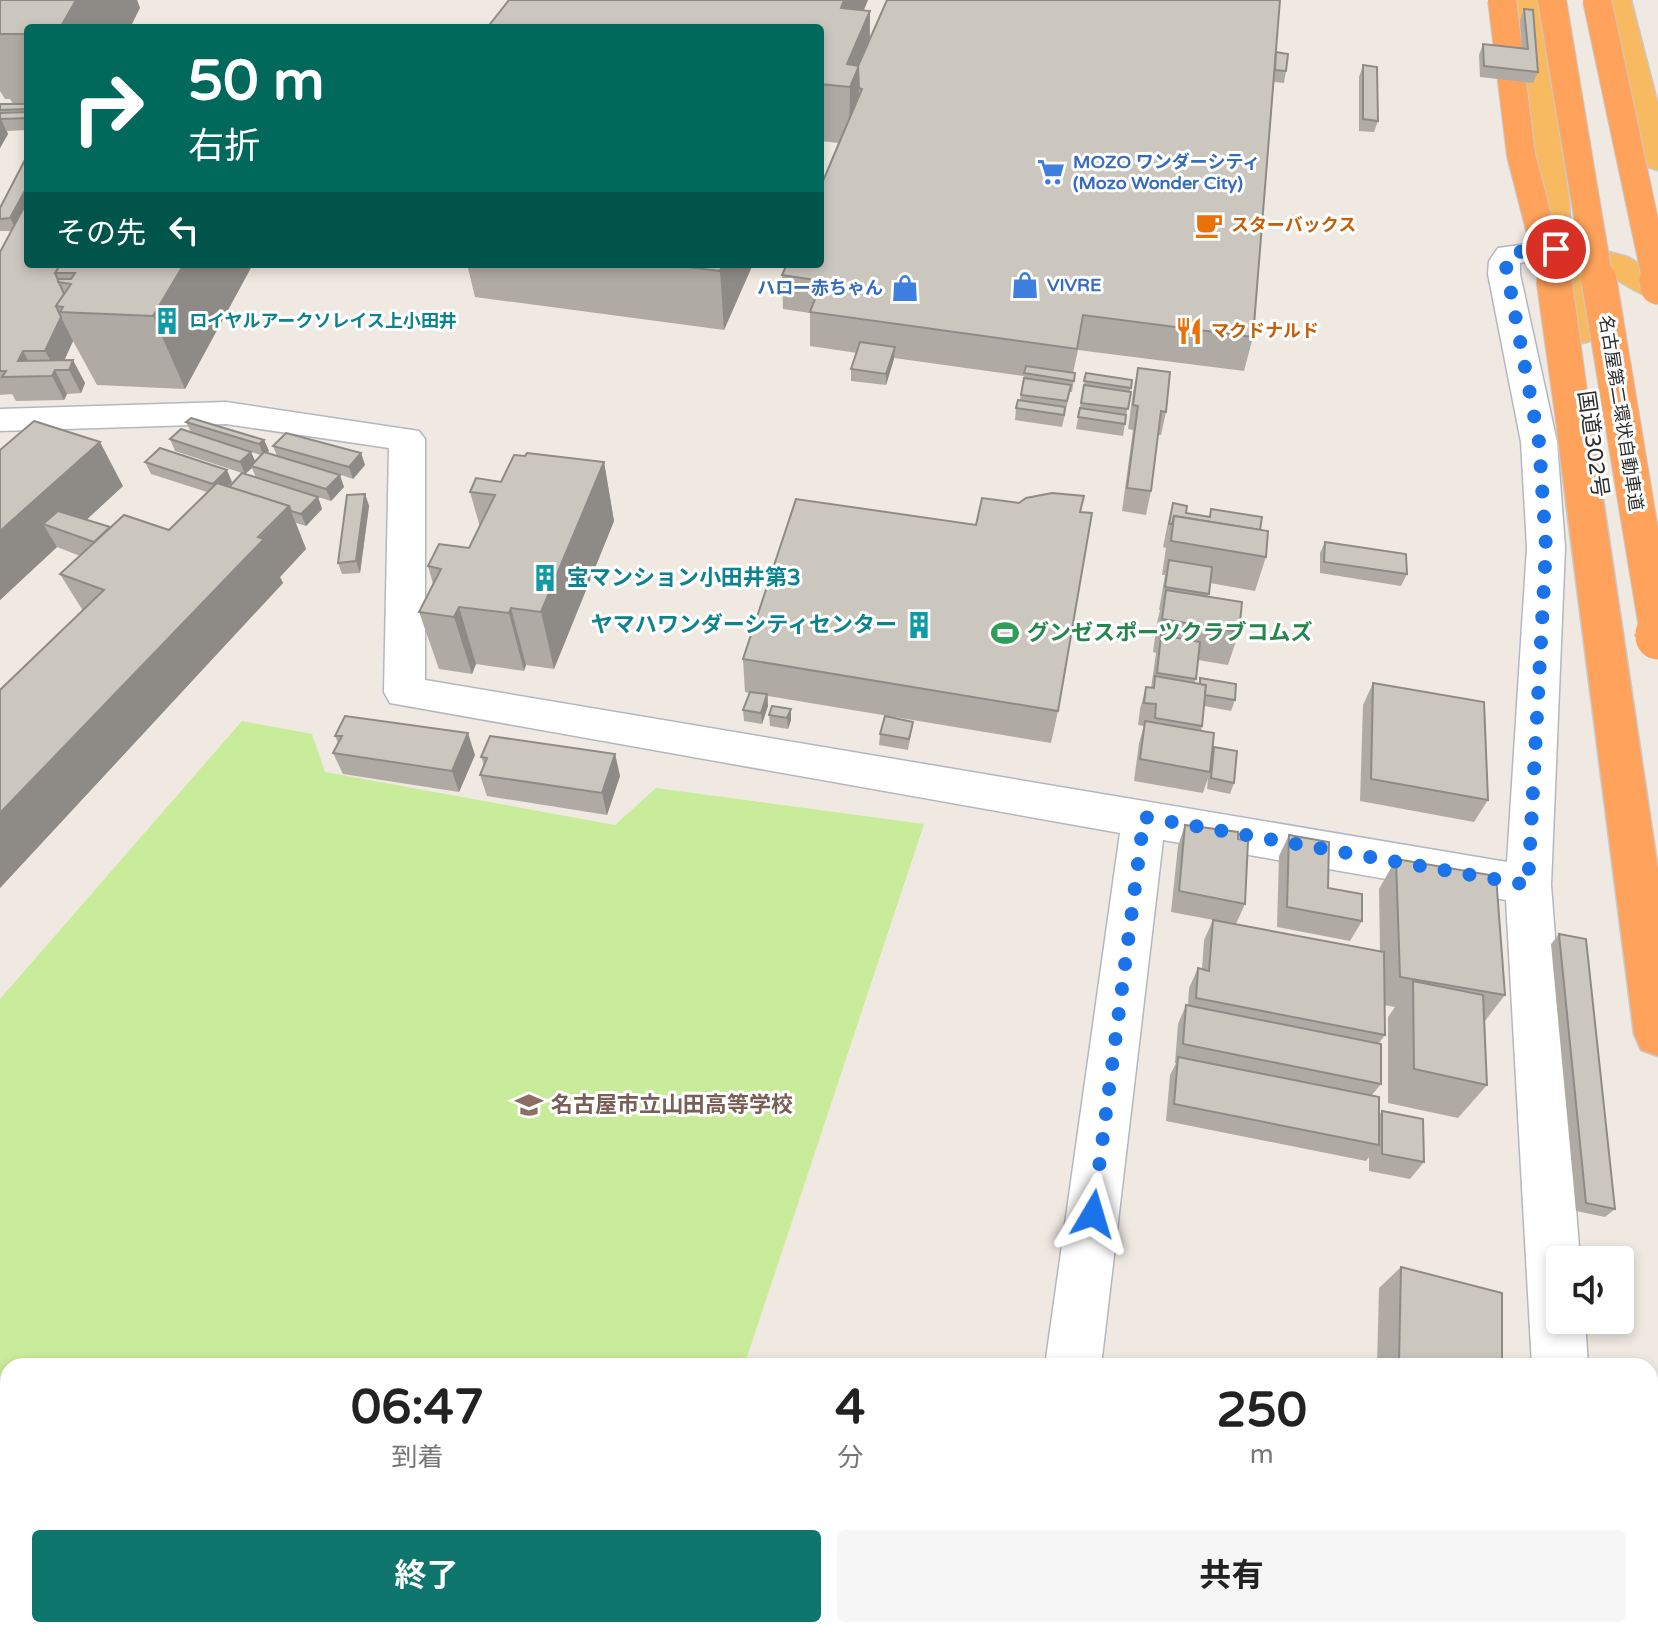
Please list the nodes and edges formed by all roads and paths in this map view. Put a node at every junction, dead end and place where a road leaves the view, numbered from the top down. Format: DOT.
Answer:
graph roads {
  1 [pos="1597,0"];
  2 [pos="1618,0"];
  3 [pos="1525,1"];
  4 [pos="1652,109"];
  5 [pos="1658,161"];
  6 [pos="1554,198"];
  7 [pos="1562,250"];
  8 [pos="1658,266"];
  9 [pos="1658,289"];
  10 [pos="0,420"];
  11 [pos="1658,637"];
  12 [pos="1144,817"];
  13 [pos="1528,885"];
  14 [pos="1658,895"];
  15 [pos="1658,1034"];
  16 [pos="1074,1358"];
  17 [pos="1559,1358"];
  1 -- 9 [label="highway, bridge"];
  2 -- 4 [label="highway"];
  3 -- 6 [label="highway, 国道302号"];
  3 -- 11 [label="highway, 名古屋第二環状自動車道, bridge"];
  3 -- 15 [label="highway, bridge"];
  4 -- 5 [label="highway"];
  6 -- 7 [label="highway, 国道302号"];
  6 -- 8 [label="highway"];
  7 -- 9 [label="highway"];
  7 -- 13 [label="street"];
  7 -- 14 [label="highway, 国道302号"];
  10 -- 12 [label="street"];
  12 -- 13 [label="street"];
  12 -- 16 [label="street"];
  13 -- 17 [label="street"];
}
